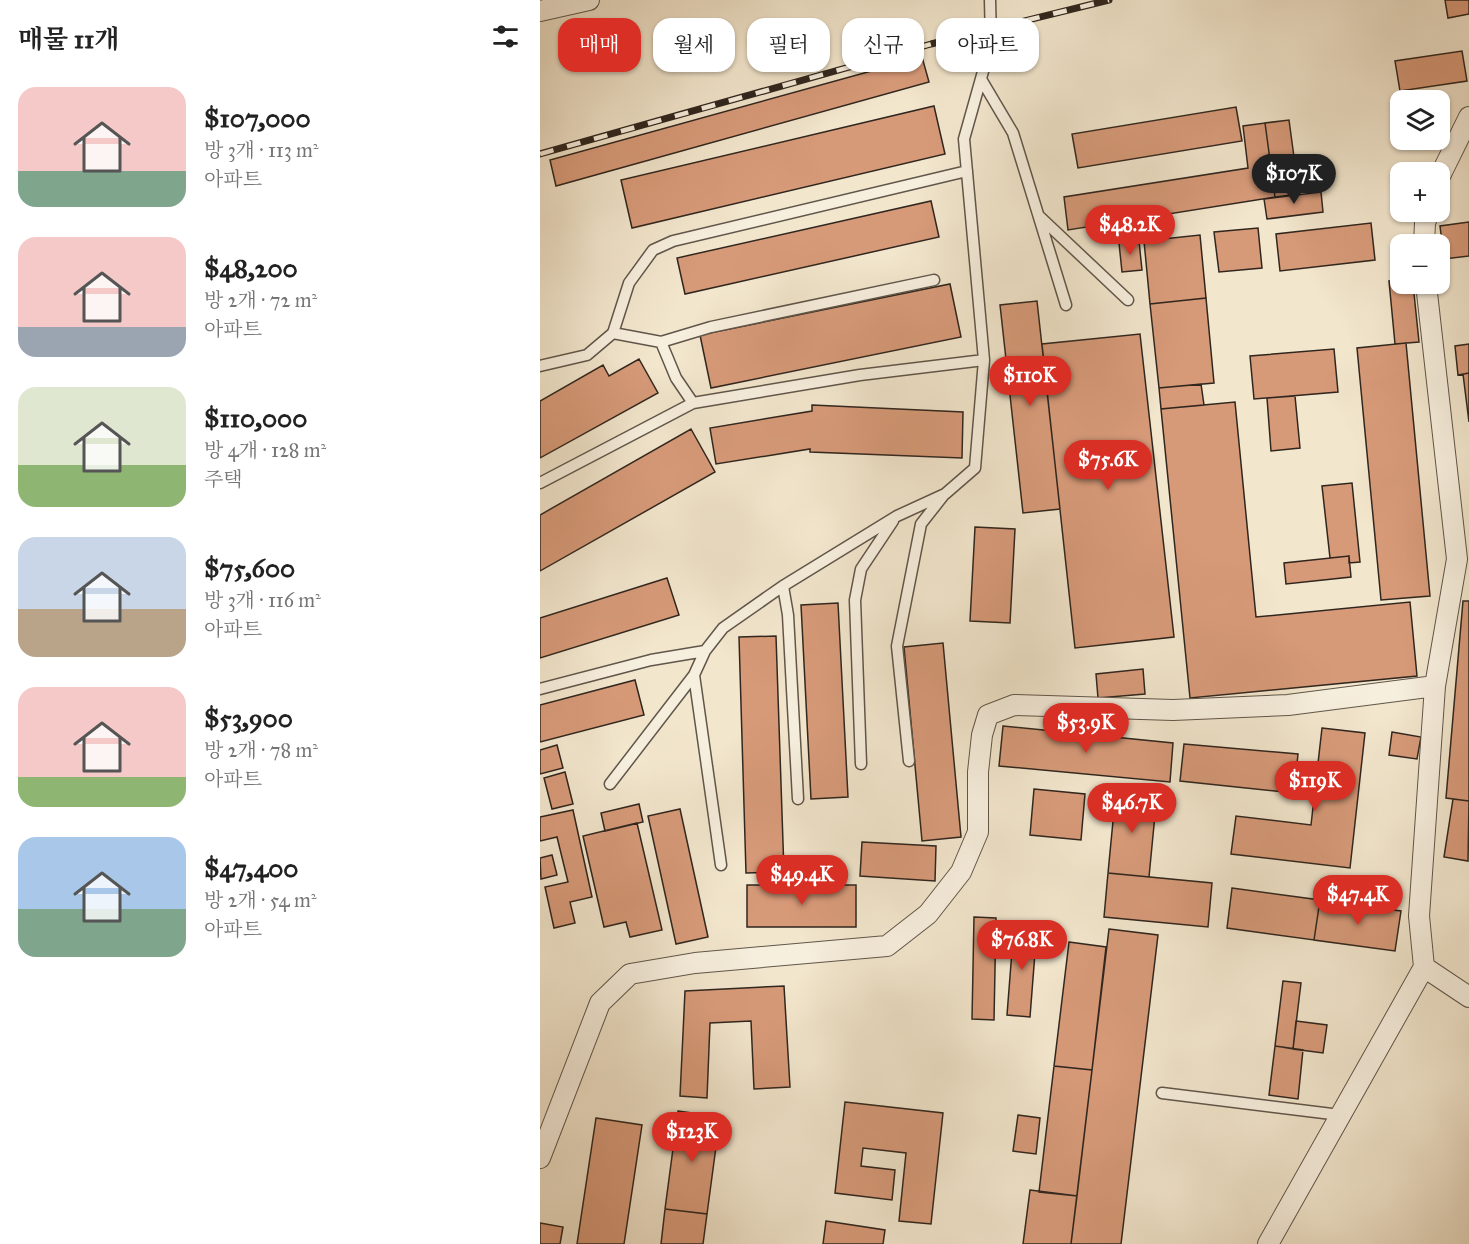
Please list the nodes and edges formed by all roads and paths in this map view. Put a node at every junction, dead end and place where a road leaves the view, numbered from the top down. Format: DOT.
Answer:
graph roads {
  1 [pos="589,0"];
  2 [pos="990,0"];
  3 [pos="540,11"];
  4 [pos="981,79"];
  5 [pos="1469,117"];
  6 [pos="1447,162"];
  7 [pos="967,171"];
  8 [pos="1038,214"];
  9 [pos="934,280"];
  10 [pos="1427,294"];
  11 [pos="1128,300"];
  12 [pos="1066,305"];
  13 [pos="613,333"];
  14 [pos="661,342"];
  15 [pos="984,360"];
  16 [pos="540,366"];
  17 [pos="693,403"];
  18 [pos="540,483"];
  19 [pos="945,494"];
  20 [pos="897,516"];
  21 [pos="1463,561"];
  22 [pos="783,586"];
  23 [pos="705,651"];
  24 [pos="694,675"];
  25 [pos="1435,686"];
  26 [pos="540,689"];
  27 [pos="909,761"];
  28 [pos="861,764"];
  29 [pos="610,784"];
  30 [pos="798,799"];
  31 [pos="721,865"];
  32 [pos="1424,967"];
  33 [pos="1469,996"];
  34 [pos="1162,1093"];
  35 [pos="1340,1115"];
  36 [pos="540,1158"];
  37 [pos="1268,1244"];
  1 -- 3 [label="street"];
  2 -- 4 [label="lane"];
  4 -- 7 [label="lane"];
  4 -- 8 [label="lane"];
  5 -- 6 [label="street"];
  7 -- 13 [label="lane"];
  7 -- 15 [label="lane"];
  8 -- 11 [label="lane"];
  8 -- 12 [label="lane"];
  9 -- 14 [label="lane"];
  10 -- 21 [label="street"];
  13 -- 14 [label="lane"];
  13 -- 16 [label="lane"];
  14 -- 17 [label="lane"];
  15 -- 17 [label="lane"];
  15 -- 19 [label="lane"];
  17 -- 18 [label="lane"];
  19 -- 20 [label="lane"];
  19 -- 27 [label="lane"];
  20 -- 22 [label="lane"];
  20 -- 28 [label="lane"];
  21 -- 25 [label="street"];
  22 -- 23 [label="lane"];
  22 -- 30 [label="lane"];
  23 -- 24 [label="lane"];
  23 -- 26 [label="lane"];
  24 -- 29 [label="lane"];
  24 -- 31 [label="lane"];
  25 -- 32 [label="street"];
  25 -- 36 [label="street"];
  32 -- 33 [label="street"];
  32 -- 35 [label="street"];
  34 -- 35 [label="lane"];
  35 -- 37 [label="street"];
}
